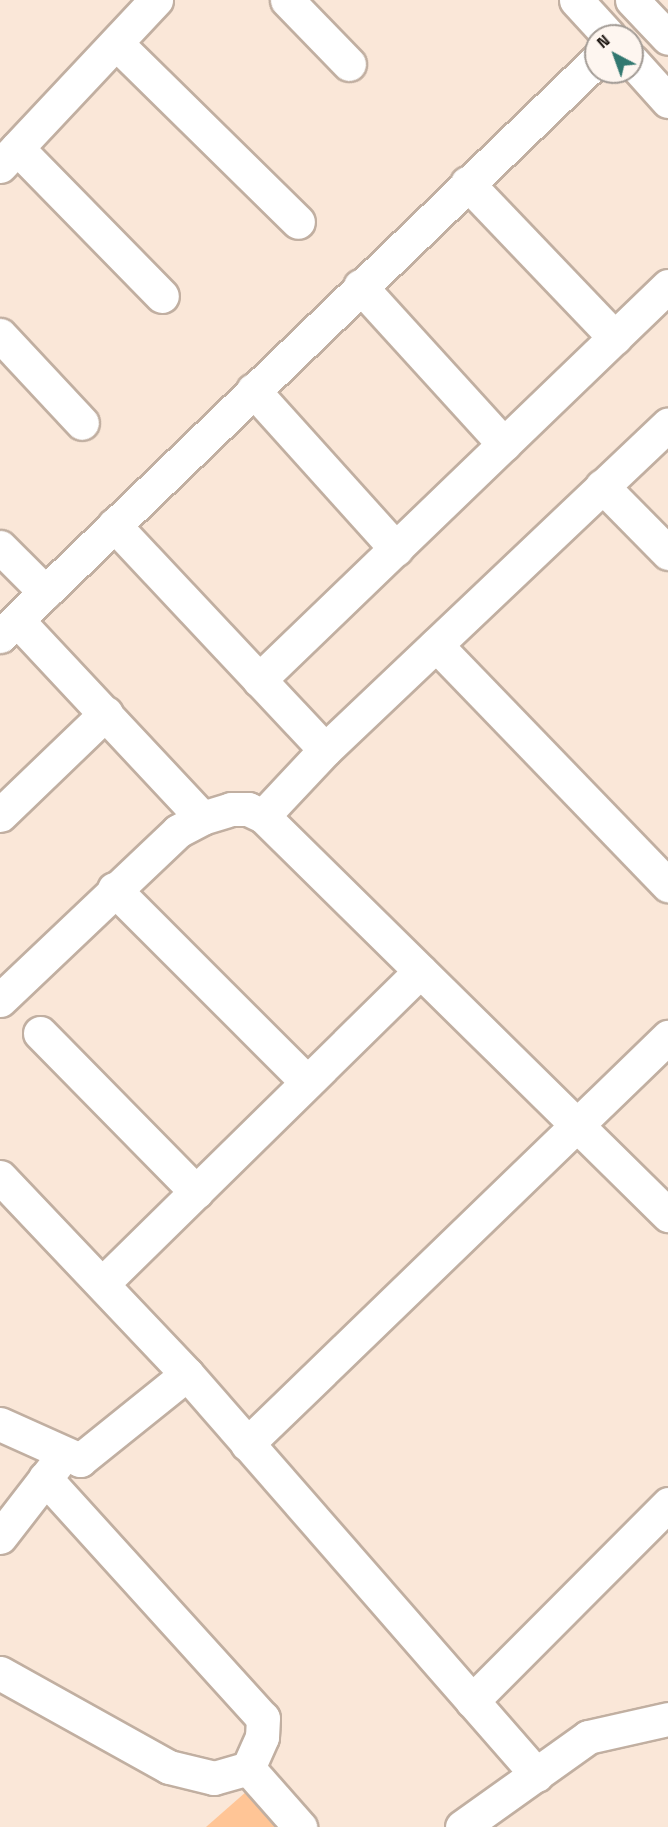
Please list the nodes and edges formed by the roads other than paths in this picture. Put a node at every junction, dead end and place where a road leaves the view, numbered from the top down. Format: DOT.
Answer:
graph roads {
  1 [pos="156,0"];
  2 [pos="287,0"];
  3 [pos="576,0"];
  4 [pos="632,0"];
  5 [pos="598,24"];
  6 [pos="668,38"];
  7 [pos="116,43"];
  8 [pos="349,64"];
  9 [pos="584,72"];
  10 [pos="644,74"];
  11 [pos="668,101"];
  12 [pos="9,157"];
  13 [pos="467,183"];
  14 [pos="298,222"];
  15 [pos="360,286"];
  16 [pos="668,286"];
  17 [pos="162,296"];
  18 [pos="0,335"];
  19 [pos="615,338"];
  20 [pos="253,390"];
  21 [pos="82,423"];
  22 [pos="668,425"];
  23 [pos="504,444"];
  24 [pos="602,486"];
  25 [pos="114,525"];
  26 [pos="0,547"];
  27 [pos="396,549"];
  28 [pos="668,553"];
  29 [pos="45,592"];
  30 [pos="8,628"];
  31 [pos="436,645"];
  32 [pos="259,680"];
  33 [pos="105,713"];
  34 [pos="325,750"];
  35 [pos="0,814"];
  36 [pos="263,816"];
  37 [pos="202,818"];
  38 [pos="668,885"];
  39 [pos="114,889"];
  40 [pos="421,971"];
  41 [pos="0,1000"];
  42 [pos="40,1032"];
  43 [pos="668,1037"];
  44 [pos="307,1082"];
  45 [pos="578,1124"];
  46 [pos="0,1177"];
  47 [pos="196,1192"];
  48 [pos="668,1215"];
  49 [pos="103,1283"];
  50 [pos="187,1374"];
  51 [pos="0,1424"];
  52 [pos="247,1444"];
  53 [pos="54,1466"];
  54 [pos="668,1504"];
  55 [pos="11,1506"];
  56 [pos="0,1537"];
  57 [pos="0,1673"];
  58 [pos="472,1701"];
  59 [pos="668,1719"];
  60 [pos="248,1768"];
  61 [pos="537,1775"];
  62 [pos="300,1827"];
  63 [pos="462,1827"];
  1 -- 7 [label="street"];
  2 -- 8 [label="street"];
  3 -- 5 [label="street"];
  4 -- 6 [label="street"];
  7 -- 12 [label="street"];
  7 -- 14 [label="street"];
  9 -- 13 [label="street"];
  10 -- 11 [label="street"];
  12 -- 17 [label="street"];
  13 -- 15 [label="street"];
  13 -- 19 [label="street"];
  15 -- 20 [label="street"];
  15 -- 23 [label="street"];
  16 -- 19 [label="street"];
  18 -- 21 [label="street"];
  19 -- 23 [label="street"];
  20 -- 25 [label="street"];
  20 -- 27 [label="street"];
  22 -- 24 [label="street"];
  23 -- 27 [label="street"];
  24 -- 28 [label="street"];
  24 -- 31 [label="street"];
  25 -- 29 [label="street"];
  25 -- 32 [label="street"];
  26 -- 29 [label="street"];
  27 -- 32 [label="street"];
  29 -- 30 [label="street"];
  30 -- 33 [label="street"];
  31 -- 34 [label="street"];
  31 -- 38 [label="street"];
  32 -- 34 [label="street"];
  33 -- 35 [label="street"];
  33 -- 37 [label="street"];
  34 -- 36 [label="street"];
  36 -- 37 [label="street"];
  36 -- 40 [label="street"];
  37 -- 39 [label="street"];
  39 -- 41 [label="street"];
  39 -- 44 [label="street"];
  40 -- 44 [label="street"];
  40 -- 45 [label="street"];
  42 -- 47 [label="street"];
  43 -- 45 [label="street"];
  44 -- 47 [label="street"];
  45 -- 48 [label="street"];
  45 -- 52 [label="street"];
  46 -- 49 [label="street"];
  47 -- 49 [label="street"];
  49 -- 50 [label="street"];
  50 -- 52 [label="street"];
  50 -- 53 [label="street"];
  51 -- 53 [label="street"];
  52 -- 58 [label="street"];
  53 -- 55 [label="street"];
  53 -- 60 [label="street"];
  54 -- 58 [label="street"];
  55 -- 56 [label="street"];
  57 -- 60 [label="street"];
  58 -- 61 [label="street"];
  59 -- 61 [label="street"];
  60 -- 62 [label="street"];
  61 -- 63 [label="street"];
}
